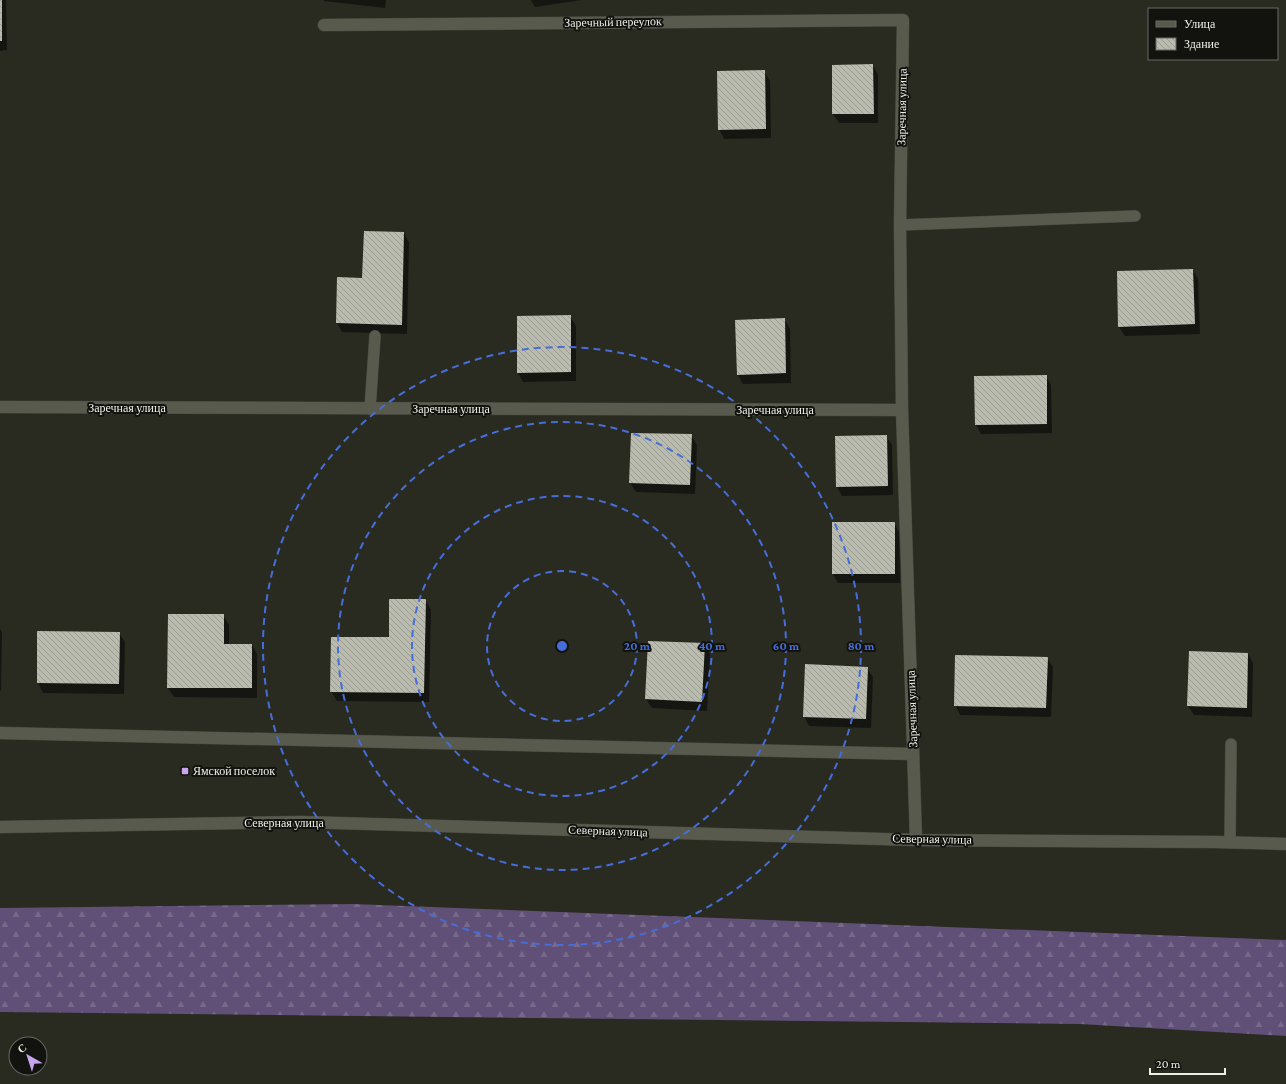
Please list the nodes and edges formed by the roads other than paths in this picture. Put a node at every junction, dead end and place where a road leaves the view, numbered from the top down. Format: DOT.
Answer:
graph roads {
  1 [pos="903,20"];
  2 [pos="324,25"];
  3 [pos="1135,216"];
  4 [pos="900,225"];
  5 [pos="374,336"];
  6 [pos="0,407"];
  7 [pos="370,409"];
  8 [pos="902,410"];
  9 [pos="0,734"];
  10 [pos="1231,744"];
  11 [pos="913,754"];
  12 [pos="0,827"];
  13 [pos="916,840"];
  14 [pos="1230,842"];
  15 [pos="1286,844"];
  1 -- 2 [label="street, Заречный переулок"];
  1 -- 4 [label="street, Заречная улица"];
  3 -- 4 [label="lane"];
  4 -- 8 [label="street, Заречная улица"];
  5 -- 7 [label="lane"];
  6 -- 7 [label="street, Заречная улица"];
  7 -- 8 [label="street, Заречная улица"];
  8 -- 11 [label="street, Заречная улица"];
  9 -- 11 [label="street"];
  10 -- 14 [label="lane"];
  11 -- 13 [label="street, Заречная улица"];
  12 -- 13 [label="street, Северная улица"];
  13 -- 14 [label="street, Северная улица"];
  14 -- 15 [label="street, Северная улица"];
}
